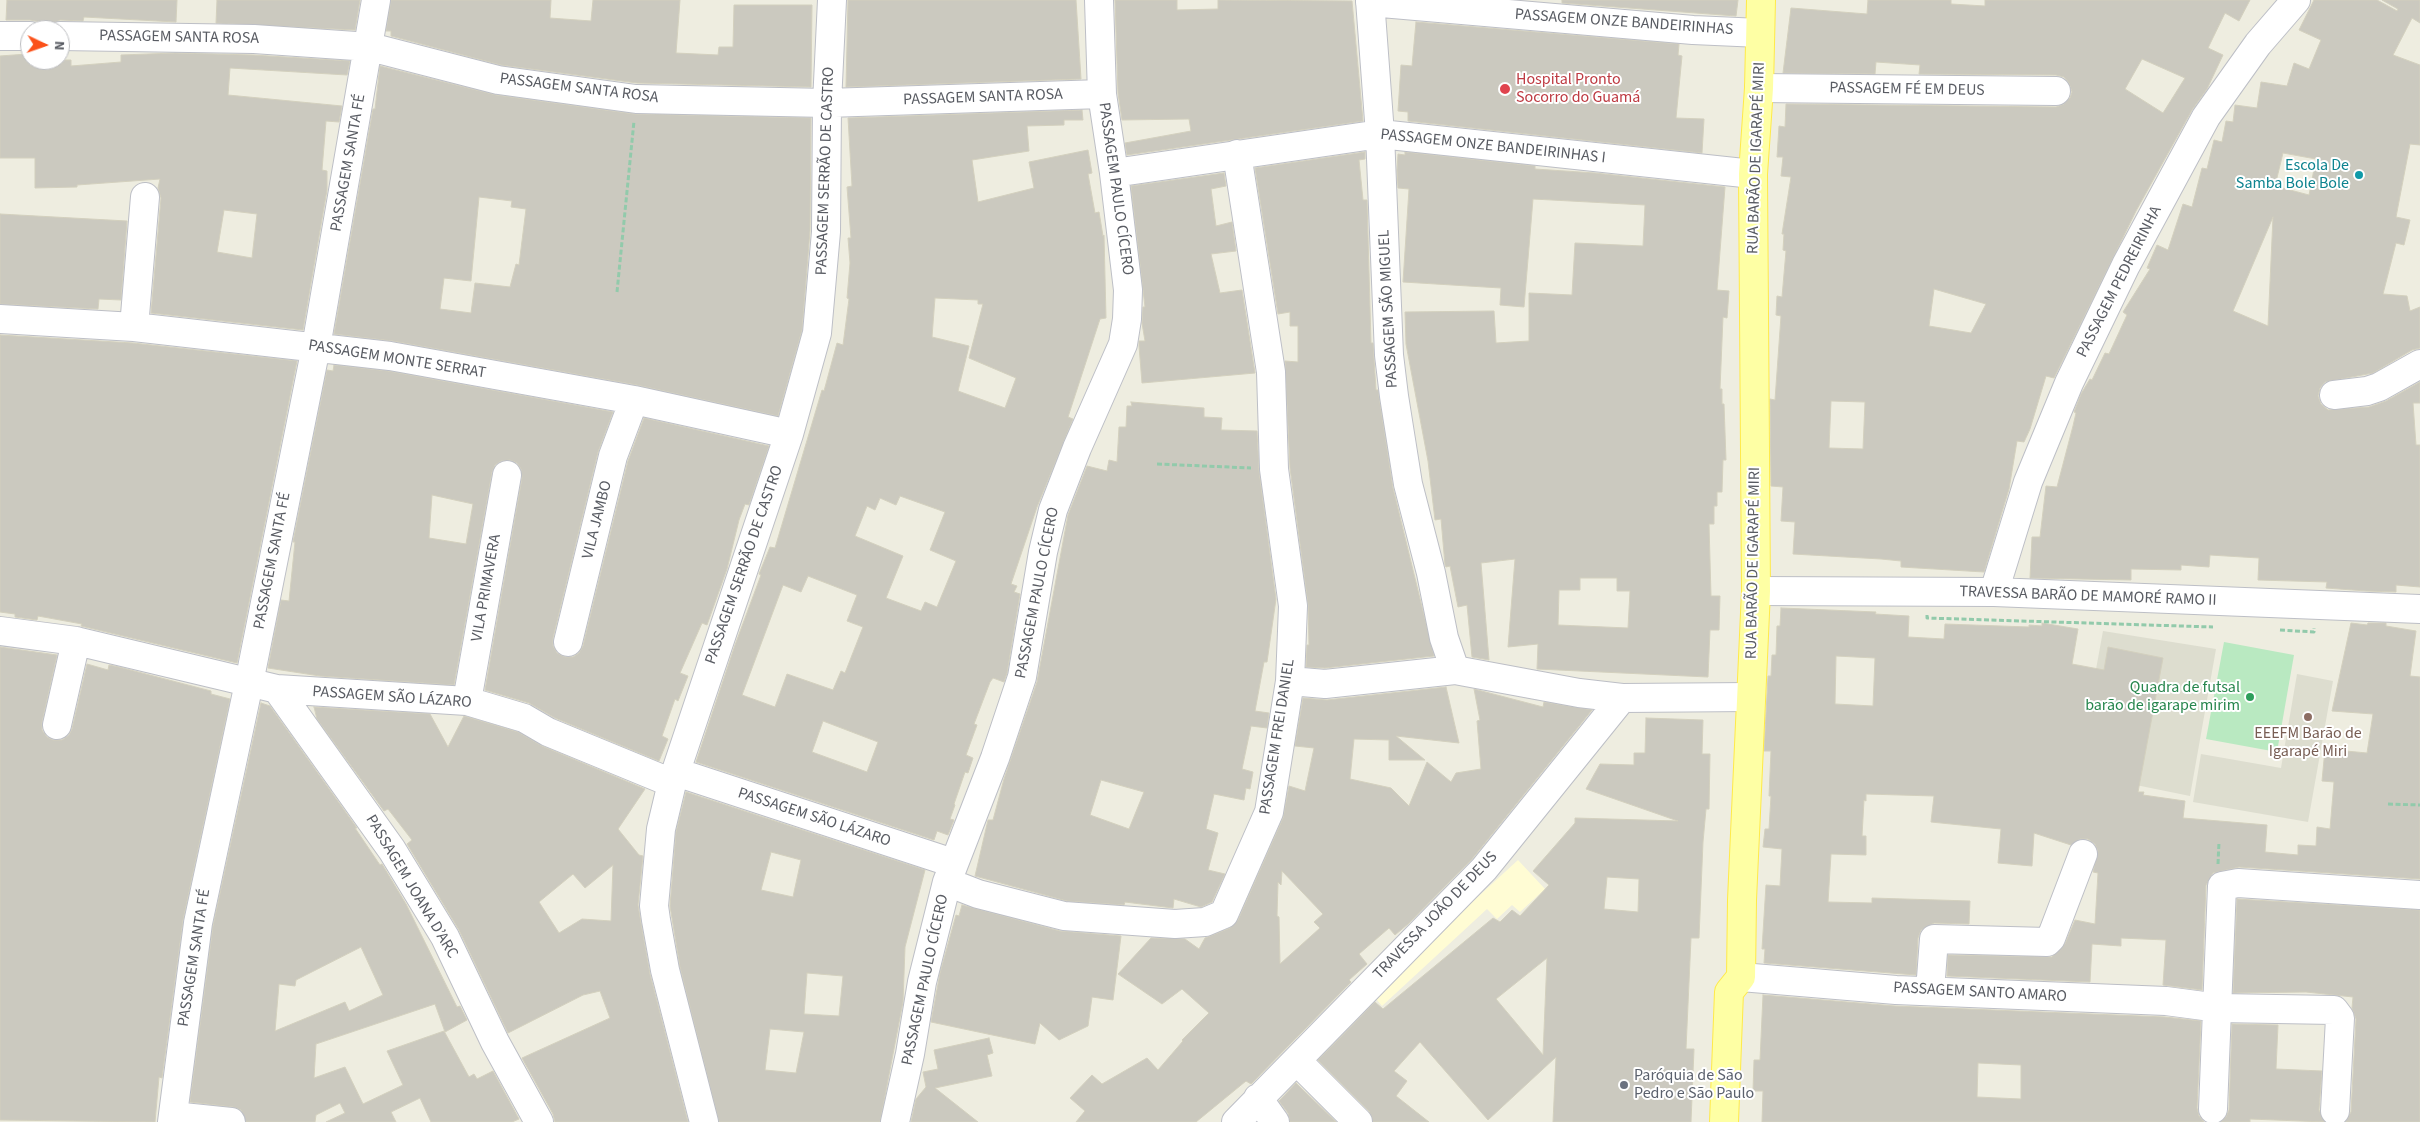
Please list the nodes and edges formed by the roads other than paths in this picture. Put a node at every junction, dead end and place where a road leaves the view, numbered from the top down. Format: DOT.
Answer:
graph roads {
  1 [pos="376,0"];
  2 [pos="832,0"];
  3 [pos="1099,0"];
  4 [pos="1761,0"];
  5 [pos="2296,0"];
  6 [pos="1370,1"];
  7 [pos="1760,33"];
  8 [pos="0,36"];
  9 [pos="20,36"];
  10 [pos="70,36"];
  11 [pos="370,47"];
  12 [pos="1759,88"];
  13 [pos="2056,91"];
  14 [pos="1102,94"];
  15 [pos="827,103"];
  16 [pos="1380,134"];
  17 [pos="1238,154"];
  18 [pos="1114,173"];
  19 [pos="1753,174"];
  20 [pos="145,197"];
  21 [pos="0,319"];
  22 [pos="134,326"];
  23 [pos="316,347"];
  24 [pos="2420,364"];
  25 [pos="2334,394"];
  26 [pos="634,400"];
  27 [pos="789,434"];
  28 [pos="507,476"];
  29 [pos="1756,591"];
  30 [pos="1994,592"];
  31 [pos="2420,608"];
  32 [pos="0,631"];
  33 [pos="76,641"];
  34 [pos="568,642"];
  35 [pos="1455,670"];
  36 [pos="1290,681"];
  37 [pos="249,684"];
  38 [pos="277,689"];
  39 [pos="1622,698"];
  40 [pos="1751,698"];
  41 [pos="466,702"];
  42 [pos="57,725"];
  43 [pos="674,777"];
  44 [pos="2083,854"];
  45 [pos="950,873"];
  46 [pos="2420,895"];
  47 [pos="1224,914"];
  48 [pos="1741,977"];
  49 [pos="1930,991"];
  50 [pos="2219,1008"];
  51 [pos="1297,1061"];
  52 [pos="1258,1098"];
  53 [pos="2213,1109"];
  54 [pos="2334,1111"];
  55 [pos="173,1119"];
  56 [pos="231,1122"];
  57 [pos="539,1122"];
  58 [pos="704,1122"];
  59 [pos="895,1122"];
  60 [pos="1236,1122"];
  61 [pos="1275,1122"];
  62 [pos="1358,1122"];
  63 [pos="1724,1122"];
  1 -- 11 [label="street, PASSAGEM SANTA FÉ"];
  2 -- 15 [label="street, PASSAGEM SERRÃO DE CASTRO"];
  3 -- 14 [label="street, PASSAGEM PAULO CÍCERO"];
  4 -- 7 [label="main road, RUA BARÃO DE IGARAPÉ MIRI"];
  5 -- 30 [label="street, PASSAGEM PEDREIRINHA"];
  6 -- 7 [label="street, PASSAGEM ONZE BANDEIRINHAS"];
  6 -- 16 [label="street, PASSAGEM SÃO MIGUEL"];
  7 -- 12 [label="main road, RUA BARÃO DE IGARAPÉ MIRI"];
  8 -- 9 [label="street"];
  10 -- 11 [label="street, PASSAGEM SANTA ROSA"];
  11 -- 15 [label="street, PASSAGEM SANTA ROSA"];
  11 -- 23 [label="street, PASSAGEM SANTA FÉ"];
  12 -- 13 [label="street, PASSAGEM FÉ EM DEUS"];
  12 -- 19 [label="main road, RUA BARÃO DE IGARAPÉ MIRI"];
  14 -- 15 [label="street, PASSAGEM SANTA ROSA"];
  14 -- 18 [label="street, PASSAGEM PAULO CÍCERO"];
  15 -- 27 [label="street, PASSAGEM SERRÃO DE CASTRO"];
  16 -- 17 [label="street, PASSAGEM ONZE BANDEIRINHAS I"];
  16 -- 19 [label="street, PASSAGEM ONZE BANDEIRINHAS I"];
  16 -- 35 [label="street, PASSAGEM SÃO MIGUEL"];
  17 -- 18 [label="street, PASSAGEM ONZE BANDEIRINHAS I"];
  17 -- 36 [label="street, PASSAGEM FREI DANIEL"];
  18 -- 45 [label="street, PASSAGEM PAULO CÍCERO"];
  19 -- 29 [label="main road, RUA BARÃO DE IGARAPÉ MIRI"];
  20 -- 22 [label="street"];
  21 -- 22 [label="street, PASSAGEM MONTE SERRAT"];
  22 -- 23 [label="street, PASSAGEM MONTE SERRAT"];
  23 -- 26 [label="street, PASSAGEM MONTE SERRAT"];
  23 -- 37 [label="street, PASSAGEM SANTA FÉ"];
  24 -- 25 [label="street"];
  26 -- 27 [label="street, PASSAGEM MONTE SERRAT"];
  26 -- 34 [label="street, VILA JAMBO"];
  27 -- 43 [label="street, PASSAGEM SERRÃO DE CASTRO"];
  28 -- 41 [label="street, VILA PRIMAVERA"];
  29 -- 30 [label="street, TRAVESSA BARÃO DE MAMORÉ RAMO II"];
  29 -- 40 [label="main road, RUA BARÃO DE IGARAPÉ MIRI"];
  30 -- 31 [label="street, TRAVESSA BARÃO DE MAMORÉ RAMO II"];
  32 -- 33 [label="street"];
  33 -- 37 [label="street"];
  33 -- 42 [label="street"];
  35 -- 36 [label="street"];
  35 -- 39 [label="street"];
  36 -- 47 [label="street, PASSAGEM FREI DANIEL"];
  37 -- 38 [label="street"];
  37 -- 55 [label="street, PASSAGEM SANTA FÉ"];
  38 -- 41 [label="street, PASSAGEM SÃO LÁZARO"];
  38 -- 57 [label="street, PASSAGEM JOANA D’ARC"];
  39 -- 40 [label="street"];
  39 -- 51 [label="street, TRAVESSA JOÃO DE DEUS"];
  40 -- 48 [label="main road, RUA BARÃO DE IGARAPÉ MIRI"];
  41 -- 43 [label="street, PASSAGEM SÃO LÁZARO"];
  43 -- 45 [label="street, PASSAGEM SÃO LÁZARO"];
  43 -- 58 [label="street, PASSAGEM SERRÃO DE CASTRO"];
  44 -- 49 [label="street"];
  45 -- 47 [label="street, PASSAGEM SÃO LÁZARO"];
  45 -- 59 [label="street, PASSAGEM PAULO CÍCERO"];
  46 -- 50 [label="street"];
  48 -- 49 [label="street, PASSAGEM SANTO AMARO"];
  48 -- 63 [label="main road, RUA BARÃO DE IGARAPÉ MIRI"];
  49 -- 50 [label="street, PASSAGEM SANTO AMARO"];
  50 -- 53 [label="street"];
  50 -- 54 [label="street, PASSAGEM SANTO AMARO"];
  51 -- 52 [label="street, TRAVESSA JOÃO DE DEUS"];
  51 -- 62 [label="street"];
  52 -- 60 [label="street, TRAVESSA JOÃO DE DEUS"];
  52 -- 61 [label="street"];
  55 -- 56 [label="street"];
}
